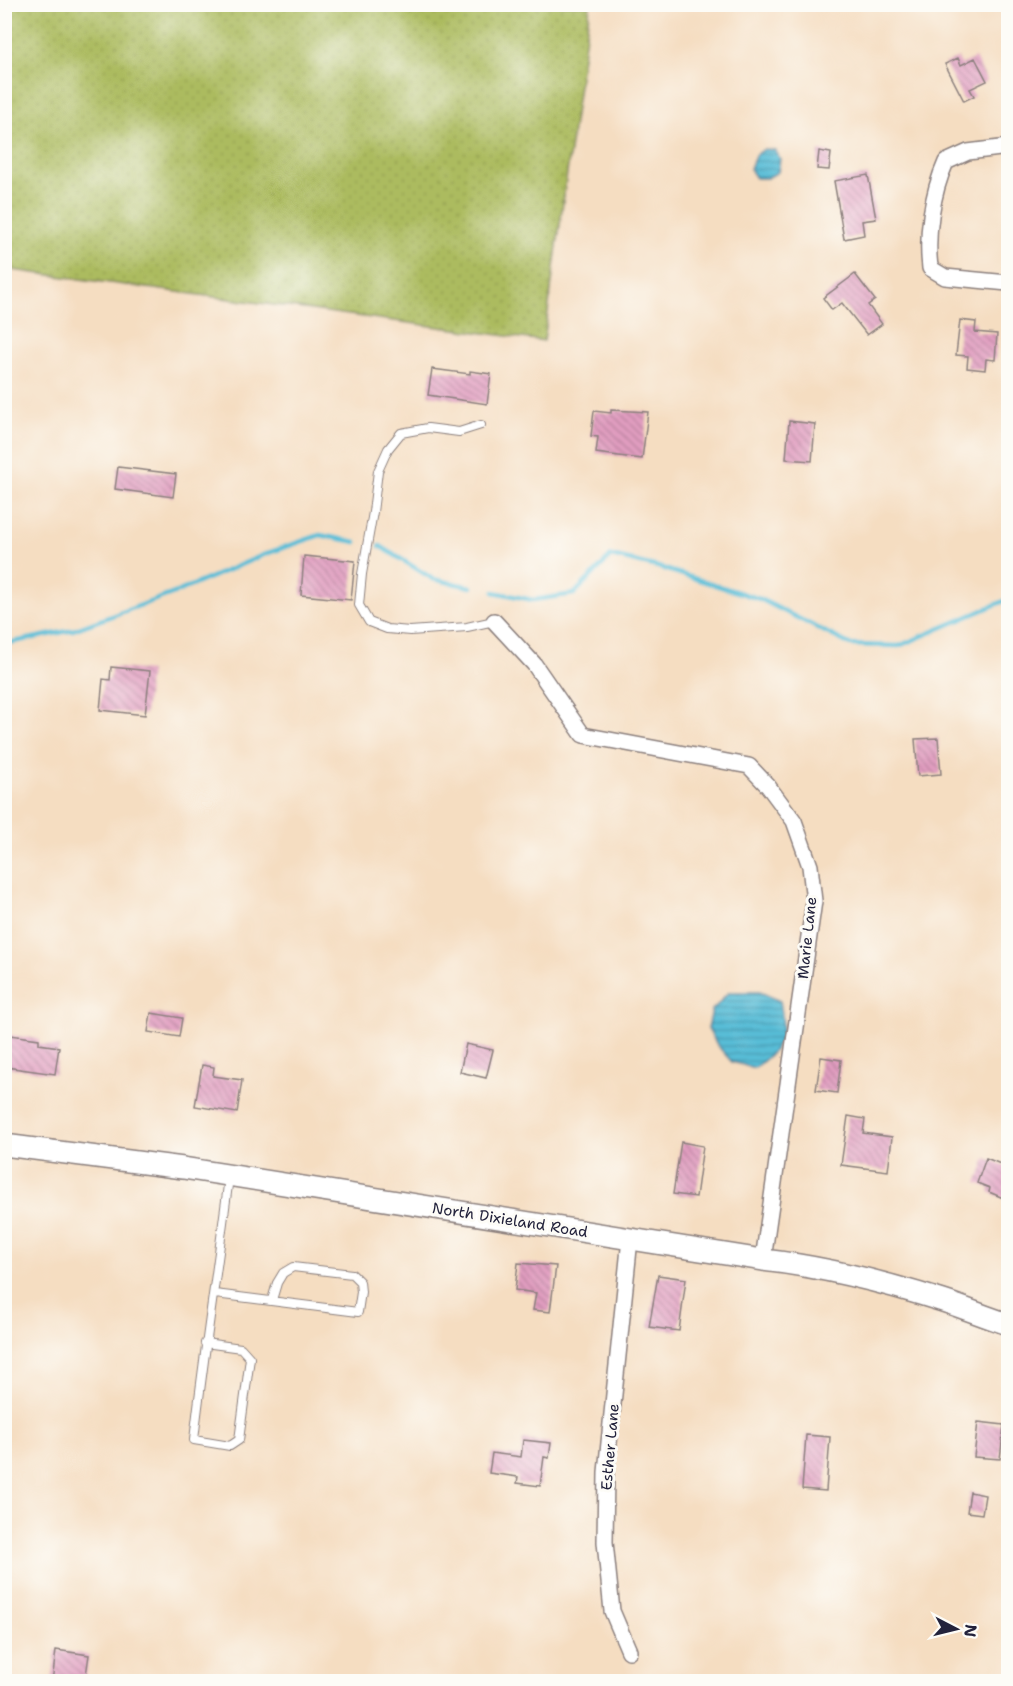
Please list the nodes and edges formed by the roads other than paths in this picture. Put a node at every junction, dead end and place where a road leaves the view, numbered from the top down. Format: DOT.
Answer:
graph roads {
  1 [pos="1008,147"];
  2 [pos="1008,283"];
  3 [pos="481,425"];
  4 [pos="494,621"];
  5 [pos="4,1145"];
  6 [pos="229,1175"];
  7 [pos="630,1239"];
  8 [pos="763,1260"];
  9 [pos="215,1294"];
  10 [pos="272,1300"];
  11 [pos="1008,1324"];
  12 [pos="205,1343"];
  13 [pos="629,1651"];
  1 -- 2 [label="street"];
  3 -- 4 [label="lane"];
  4 -- 8 [label="street, Marie Lane"];
  5 -- 6 [label="street, North Dixieland Road"];
  6 -- 7 [label="street, North Dixieland Road"];
  6 -- 9 [label="lane"];
  7 -- 8 [label="street, North Dixieland Road"];
  7 -- 13 [label="street, Esther Lane"];
  8 -- 11 [label="street, North Dixieland Road"];
  9 -- 10 [label="lane"];
  9 -- 12 [label="lane"];
  10 -- 10 [label="lane"];
  12 -- 12 [label="lane"];
}
